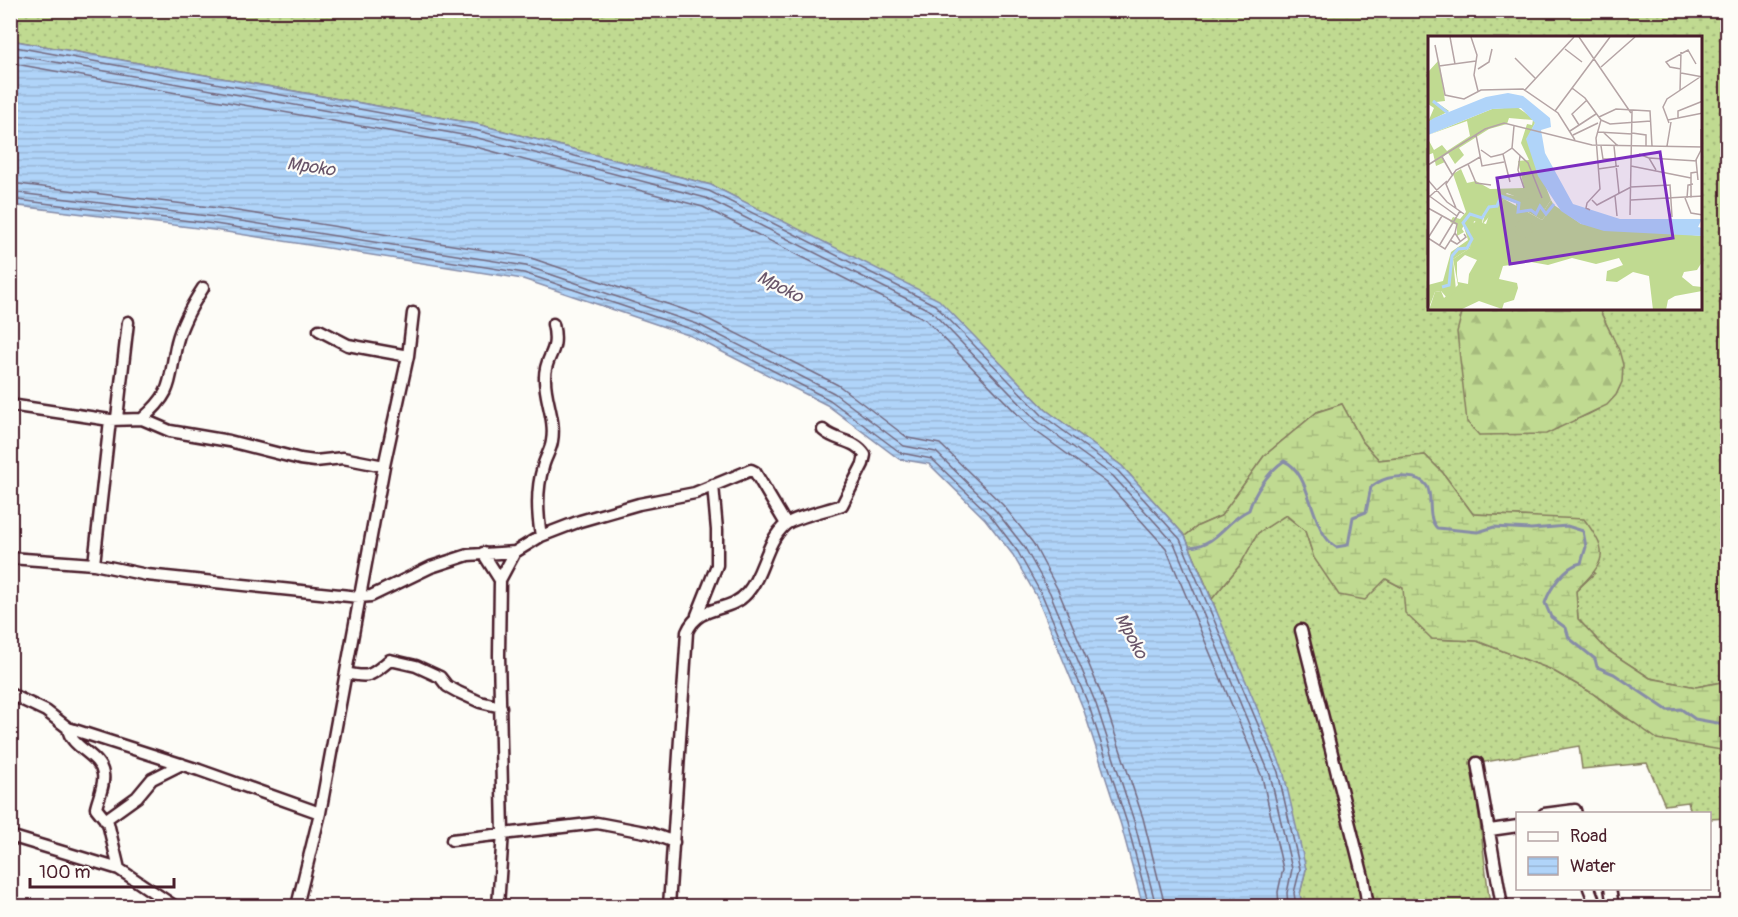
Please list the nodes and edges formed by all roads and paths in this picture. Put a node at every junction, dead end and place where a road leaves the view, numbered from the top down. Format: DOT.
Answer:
graph roads {
  1 [pos="203,288"];
  2 [pos="413,313"];
  3 [pos="128,322"];
  4 [pos="553,324"];
  5 [pos="319,330"];
  6 [pos="408,356"];
  7 [pos="10,405"];
  8 [pos="113,419"];
  9 [pos="142,419"];
  10 [pos="823,430"];
  11 [pos="384,466"];
  12 [pos="713,485"];
  13 [pos="786,524"];
  14 [pos="541,536"];
  15 [pos="515,552"];
  16 [pos="483,553"];
  17 [pos="10,558"];
  18 [pos="93,564"];
  19 [pos="500,580"];
  20 [pos="359,597"];
  21 [pos="697,615"];
  22 [pos="1301,630"];
  23 [pos="346,673"];
  24 [pos="10,694"];
  25 [pos="501,707"];
  26 [pos="68,728"];
  27 [pos="1477,763"];
  28 [pos="182,764"];
  29 [pos="1554,812"];
  30 [pos="1576,812"];
  31 [pos="320,813"];
  32 [pos="105,820"];
  33 [pos="1516,826"];
  34 [pos="1490,830"];
  35 [pos="503,832"];
  36 [pos="10,836"];
  37 [pos="452,840"];
  38 [pos="674,842"];
  39 [pos="119,869"];
  40 [pos="1590,890"];
  41 [pos="1610,890"];
  42 [pos="174,906"];
  43 [pos="297,906"];
  44 [pos="498,906"];
  45 [pos="669,906"];
  46 [pos="1368,906"];
  47 [pos="1502,906"];
  48 [pos="1596,906"];
  49 [pos="1613,906"];
  1 -- 9 [label="street"];
  2 -- 6 [label="street"];
  3 -- 8 [label="street"];
  4 -- 14 [label="street"];
  5 -- 6 [label="street"];
  6 -- 11 [label="street"];
  7 -- 8 [label="street"];
  8 -- 9 [label="street"];
  8 -- 18 [label="street"];
  9 -- 11 [label="street"];
  10 -- 13 [label="street"];
  11 -- 20 [label="street"];
  12 -- 13 [label="street"];
  12 -- 14 [label="street"];
  12 -- 21 [label="street"];
  13 -- 21 [label="street"];
  14 -- 15 [label="street"];
  15 -- 16 [label="street"];
  15 -- 19 [label="street"];
  16 -- 19 [label="street"];
  16 -- 20 [label="street"];
  17 -- 18 [label="street"];
  18 -- 20 [label="street"];
  19 -- 25 [label="street"];
  20 -- 23 [label="street"];
  21 -- 38 [label="street"];
  22 -- 46 [label="street"];
  23 -- 25 [label="street"];
  23 -- 31 [label="street"];
  24 -- 26 [label="street"];
  25 -- 35 [label="street"];
  26 -- 28 [label="street"];
  26 -- 32 [label="street"];
  27 -- 34 [label="street"];
  28 -- 31 [label="street"];
  28 -- 32 [label="street"];
  29 -- 30 [label="street"];
  31 -- 43 [label="street"];
  32 -- 39 [label="street"];
  33 -- 34 [label="street"];
  34 -- 47 [label="street"];
  35 -- 37 [label="street"];
  35 -- 38 [label="street"];
  35 -- 44 [label="street"];
  36 -- 39 [label="street"];
  38 -- 45 [label="street"];
  39 -- 42 [label="street"];
  40 -- 48 [label="street"];
  41 -- 49 [label="street"];
}
